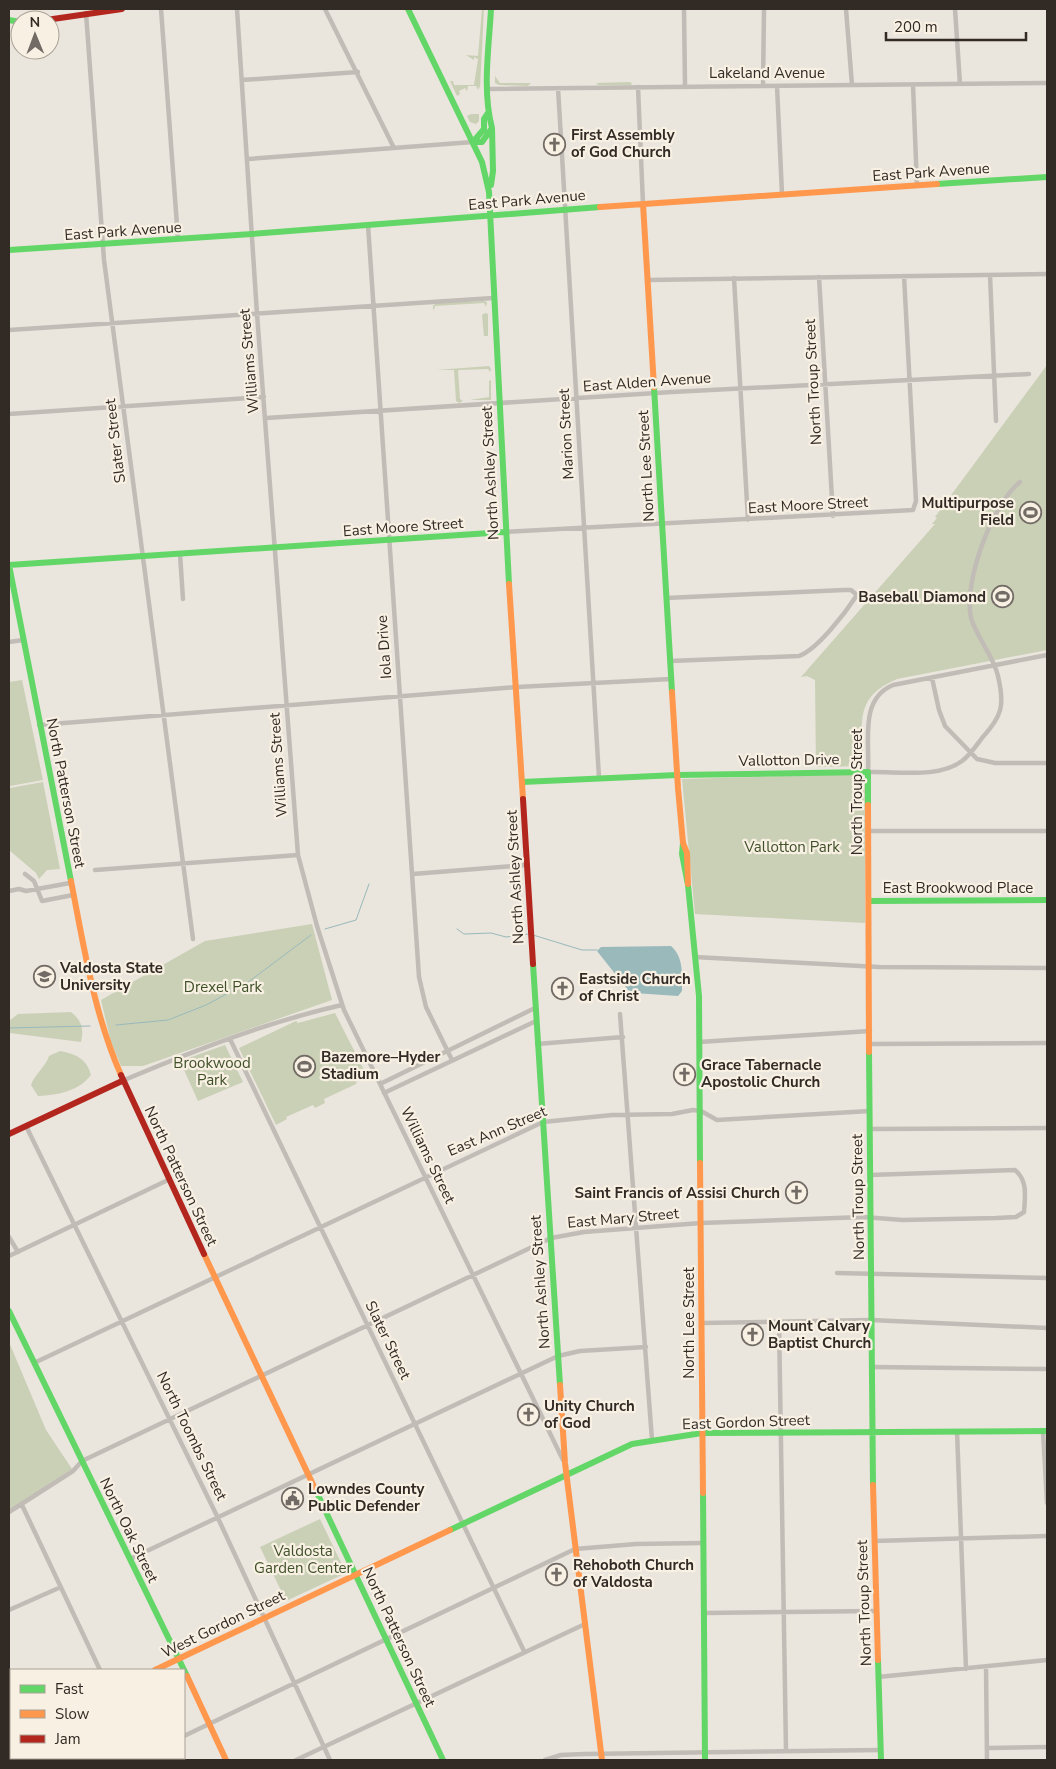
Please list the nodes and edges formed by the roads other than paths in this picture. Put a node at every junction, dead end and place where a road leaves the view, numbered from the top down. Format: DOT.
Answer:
graph roads {
  1 [pos="122,9"];
  2 [pos="161,9"];
  3 [pos="237,9"];
  4 [pos="325,9"];
  5 [pos="408,9"];
  6 [pos="490,9"];
  7 [pos="684,9"];
  8 [pos="764,9"];
  9 [pos="846,9"];
  10 [pos="955,9"];
  11 [pos="86,13"];
  12 [pos="60,18"];
  13 [pos="358,72"];
  14 [pos="242,80"];
  15 [pos="1047,83"];
  16 [pos="960,84"];
  17 [pos="852,85"];
  18 [pos="913,85"];
  19 [pos="686,86"];
  20 [pos="763,86"];
  21 [pos="777,86"];
  22 [pos="638,87"];
  23 [pos="558,88"];
  24 [pos="487,90"];
  25 [pos="488,114"];
  26 [pos="492,128"];
  27 [pos="473,142"];
  28 [pos="394,148"];
  29 [pos="248,159"];
  30 [pos="1047,177"];
  31 [pos="917,186"];
  32 [pos="489,192"];
  33 [pos="782,194"];
  34 [pos="643,204"];
  35 [pos="566,209"];
  36 [pos="490,216"];
  37 [pos="368,225"];
  38 [pos="252,234"];
  39 [pos="178,239"];
  40 [pos="103,244"];
  41 [pos="9,250"];
  42 [pos="1047,274"];
  43 [pos="990,275"];
  44 [pos="904,276"];
  45 [pos="819,277"];
  46 [pos="734,278"];
  47 [pos="648,280"];
  48 [pos="493,298"];
  49 [pos="374,306"];
  50 [pos="257,314"];
  51 [pos="113,324"];
  52 [pos="9,330"];
  53 [pos="1030,374"];
  54 [pos="994,375"];
  55 [pos="910,380"];
  56 [pos="825,384"];
  57 [pos="739,389"];
  58 [pos="655,394"];
  59 [pos="264,397"];
  60 [pos="577,398"];
  61 [pos="498,403"];
  62 [pos="123,406"];
  63 [pos="380,410"];
  64 [pos="9,414"];
  65 [pos="266,418"];
  66 [pos="996,421"];
  67 [pos="1020,482"];
  68 [pos="833,516"];
  69 [pos="748,520"];
  70 [pos="662,524"];
  71 [pos="584,528"];
  72 [pos="505,532"];
  73 [pos="388,541"];
  74 [pos="275,548"];
  75 [pos="180,554"];
  76 [pos="142,557"];
  77 [pos="9,565"];
  78 [pos="666,598"];
  79 [pos="183,599"];
  80 [pos="24,640"];
  81 [pos="9,642"];
  82 [pos="1047,655"];
  83 [pos="670,661"];
  84 [pos="995,665"];
  85 [pos="932,678"];
  86 [pos="671,679"];
  87 [pos="593,683"];
  88 [pos="517,687"];
  89 [pos="401,696"];
  90 [pos="286,706"];
  91 [pos="164,715"];
  92 [pos="39,725"];
  93 [pos="971,752"];
  94 [pos="1047,763"];
  95 [pos="868,772"];
  96 [pos="677,775"];
  97 [pos="598,778"];
  98 [pos="522,782"];
  99 [pos="868,830"];
  100 [pos="1047,831"];
  101 [pos="298,855"];
  102 [pos="184,864"];
  103 [pos="527,865"];
  104 [pos="95,870"];
  105 [pos="25,874"];
  106 [pos="413,874"];
  107 [pos="70,883"];
  108 [pos="37,889"];
  109 [pos="9,891"];
  110 [pos="73,895"];
  111 [pos="1047,900"];
  112 [pos="869,901"];
  113 [pos="193,939"];
  114 [pos="695,957"];
  115 [pos="870,966"];
  116 [pos="1047,968"];
  117 [pos="342,1005"];
  118 [pos="535,1008"];
  119 [pos="620,1014"];
  120 [pos="536,1021"];
  121 [pos="870,1031"];
  122 [pos="622,1037"];
  123 [pos="230,1039"];
  124 [pos="699,1042"];
  125 [pos="1047,1043"];
  126 [pos="538,1044"];
  127 [pos="870,1044"];
  128 [pos="447,1051"];
  129 [pos="452,1060"];
  130 [pos="122,1081"];
  131 [pos="380,1084"];
  132 [pos="384,1093"];
  133 [pos="701,1111"];
  134 [pos="870,1111"];
  135 [pos="627,1114"];
  136 [pos="543,1122"];
  137 [pos="26,1126"];
  138 [pos="1047,1128"];
  139 [pos="870,1129"];
  140 [pos="9,1134"];
  141 [pos="870,1175"];
  142 [pos="425,1177"];
  143 [pos="168,1180"];
  144 [pos="870,1218"];
  145 [pos="701,1223"];
  146 [pos="74,1225"];
  147 [pos="320,1228"];
  148 [pos="637,1229"];
  149 [pos="9,1237"];
  150 [pos="551,1238"];
  151 [pos="18,1252"];
  152 [pos="9,1256"];
  153 [pos="837,1273"];
  154 [pos="871,1274"];
  155 [pos="473,1276"];
  156 [pos="215,1278"];
  157 [pos="1047,1278"];
  158 [pos="9,1311"];
  159 [pos="871,1320"];
  160 [pos="123,1322"];
  161 [pos="779,1322"];
  162 [pos="702,1323"];
  163 [pos="368,1325"];
  164 [pos="1047,1328"];
  165 [pos="646,1347"];
  166 [pos="558,1356"];
  167 [pos="34,1363"];
  168 [pos="871,1367"];
  169 [pos="1047,1369"];
  170 [pos="520,1373"];
  171 [pos="262,1376"];
  172 [pos="170,1420"];
  173 [pos="414,1423"];
  174 [pos="871,1431"];
  175 [pos="957,1431"];
  176 [pos="1045,1431"];
  177 [pos="781,1432"];
  178 [pos="702,1433"];
  179 [pos="652,1440"];
  180 [pos="82,1461"];
  181 [pos="565,1463"];
  182 [pos="308,1473"];
  183 [pos="566,1474"];
  184 [pos="1047,1504"];
  185 [pos="22,1505"];
  186 [pos="9,1512"];
  187 [pos="217,1516"];
  188 [pos="463,1524"];
  189 [pos="1047,1536"];
  190 [pos="960,1539"];
  191 [pos="874,1541"];
  192 [pos="703,1543"];
  193 [pos="576,1549"];
  194 [pos="130,1559"];
  195 [pos="356,1575"];
  196 [pos="61,1587"];
  197 [pos="494,1588"];
  198 [pos="9,1610"];
  199 [pos="876,1611"];
  200 [pos="784,1612"];
  201 [pos="704,1613"];
  202 [pos="264,1618"];
  203 [pos="585,1624"];
  204 [pos="386,1639"];
  205 [pos="524,1651"];
  206 [pos="179,1659"];
  207 [pos="1047,1660"];
  208 [pos="986,1666"];
  209 [pos="100,1669"];
  210 [pos="157,1669"];
  211 [pos="184,1669"];
  212 [pos="966,1669"];
  213 [pos="185,1672"];
  214 [pos="878,1677"];
  215 [pos="294,1683"];
  216 [pos="416,1703"];
  217 [pos="209,1724"];
  218 [pos="185,1736"];
  219 [pos="323,1747"];
  220 [pos="1047,1747"];
  221 [pos="987,1748"];
  222 [pos="881,1750"];
  223 [pos="705,1752"];
  224 [pos="786,1752"];
  225 [pos="601,1757"];
  226 [pos="226,1760"];
  227 [pos="296,1760"];
  228 [pos="330,1760"];
  229 [pos="443,1760"];
  230 [pos="545,1760"];
  231 [pos="706,1760"];
  232 [pos="881,1760"];
  233 [pos="987,1760"];
  1 -- 11 [label="main road"];
  2 -- 39 [label="street"];
  3 -- 14 [label="street, Williams Street"];
  4 -- 13 [label="street"];
  5 -- 27 [label="main road, North Ashley Street"];
  6 -- 24 [label="main road"];
  7 -- 19 [label="street"];
  8 -- 20 [label="street"];
  9 -- 17 [label="street"];
  10 -- 16 [label="street"];
  11 -- 12 [label="main road"];
  11 -- 40 [label="street, Slater Street"];
  13 -- 14 [label="street"];
  13 -- 28 [label="street"];
  14 -- 29 [label="street, Williams Street"];
  15 -- 16 [label="street, Lakeland Avenue"];
  16 -- 18 [label="street, Lakeland Avenue"];
  17 -- 18 [label="street, Lakeland Avenue"];
  17 -- 21 [label="street, Lakeland Avenue"];
  18 -- 31 [label="street"];
  19 -- 20 [label="street, Lakeland Avenue"];
  19 -- 22 [label="street, Lakeland Avenue"];
  20 -- 21 [label="street, Lakeland Avenue"];
  21 -- 33 [label="street"];
  22 -- 23 [label="street, Lakeland Avenue"];
  22 -- 34 [label="street, North Lee Street"];
  23 -- 24 [label="street, Lakeland Avenue"];
  23 -- 35 [label="street, Marion Street"];
  24 -- 25 [label="main road"];
  25 -- 26 [label="main road"];
  25 -- 27 [label="main road"];
  26 -- 27 [label="main road"];
  26 -- 32 [label="main road"];
  27 -- 28 [label="street"];
  27 -- 32 [label="main road, North Ashley Street"];
  28 -- 29 [label="street"];
  29 -- 38 [label="street, Williams Street"];
  30 -- 31 [label="main road, East Park Avenue"];
  31 -- 33 [label="main road, East Park Avenue"];
  32 -- 36 [label="main road, North Ashley Street"];
  33 -- 34 [label="main road, East Park Avenue"];
  34 -- 35 [label="main road, East Park Avenue"];
  34 -- 47 [label="main road, North Lee Street"];
  35 -- 36 [label="main road, East Park Avenue"];
  35 -- 60 [label="street, Marion Street"];
  36 -- 37 [label="main road, East Park Avenue"];
  36 -- 48 [label="main road, North Ashley Street"];
  37 -- 38 [label="main road, East Park Avenue"];
  37 -- 49 [label="street, Iola Drive"];
  38 -- 39 [label="main road, East Park Avenue"];
  38 -- 50 [label="street, Williams Street"];
  39 -- 40 [label="main road, East Park Avenue"];
  40 -- 41 [label="main road, East Park Avenue"];
  40 -- 51 [label="street, Slater Street"];
  42 -- 43 [label="street"];
  43 -- 44 [label="street"];
  43 -- 54 [label="street"];
  44 -- 45 [label="street"];
  44 -- 55 [label="street"];
  45 -- 46 [label="street"];
  45 -- 56 [label="street, North Troup Street"];
  46 -- 47 [label="street"];
  46 -- 57 [label="street"];
  47 -- 58 [label="main road, North Lee Street"];
  48 -- 49 [label="street"];
  48 -- 61 [label="main road, North Ashley Street"];
  49 -- 50 [label="street"];
  49 -- 63 [label="street, Iola Drive"];
  50 -- 51 [label="street"];
  50 -- 59 [label="street, Williams Street"];
  51 -- 52 [label="street"];
  51 -- 62 [label="street, Slater Street"];
  53 -- 54 [label="street, East Alden Avenue"];
  54 -- 55 [label="street, East Alden Avenue"];
  54 -- 66 [label="street"];
  55 -- 56 [label="street, East Alden Avenue"];
  55 -- 68 [label="street, East Moore Street"];
  56 -- 57 [label="street, East Alden Avenue"];
  56 -- 68 [label="street, North Troup Street"];
  57 -- 58 [label="street, East Alden Avenue"];
  57 -- 69 [label="street"];
  58 -- 60 [label="street, East Alden Avenue"];
  58 -- 70 [label="main road, North Lee Street"];
  59 -- 62 [label="street"];
  59 -- 65 [label="street, Williams Street"];
  60 -- 61 [label="street, East Alden Avenue"];
  60 -- 71 [label="street, Marion Street"];
  61 -- 63 [label="street, East Alden Avenue"];
  61 -- 72 [label="main road, North Ashley Street"];
  62 -- 64 [label="street"];
  62 -- 76 [label="street, Slater Street"];
  63 -- 65 [label="street, East Alden Avenue"];
  63 -- 73 [label="street, Iola Drive"];
  65 -- 74 [label="street, Williams Street"];
  67 -- 84 [label="street, Vallotton Drive"];
  68 -- 69 [label="street, East Moore Street"];
  69 -- 70 [label="street, East Moore Street"];
  70 -- 71 [label="street, East Moore Street"];
  70 -- 78 [label="main road, North Lee Street"];
  71 -- 72 [label="street, East Moore Street"];
  71 -- 87 [label="street, Marion Street"];
  72 -- 73 [label="main road, East Moore Street"];
  72 -- 88 [label="main road, North Ashley Street"];
  73 -- 74 [label="main road, East Moore Street"];
  73 -- 89 [label="street, Iola Drive"];
  74 -- 75 [label="main road, East Moore Street"];
  74 -- 90 [label="street, Williams Street"];
  75 -- 76 [label="main road, East Moore Street"];
  75 -- 79 [label="street"];
  76 -- 77 [label="main road, East Moore Street"];
  76 -- 91 [label="street, Slater Street"];
  77 -- 80 [label="main road, North Patterson Street"];
  78 -- 83 [label="main road, North Lee Street"];
  78 -- 83 [label="street"];
  80 -- 81 [label="street"];
  80 -- 92 [label="main road, North Patterson Street"];
  82 -- 84 [label="street, North Troup Street"];
  83 -- 86 [label="main road, North Lee Street"];
  84 -- 85 [label="street, North Troup Street"];
  84 -- 93 [label="street, Vallotton Drive"];
  85 -- 93 [label="street"];
  85 -- 95 [label="street, North Troup Street"];
  86 -- 87 [label="street"];
  86 -- 96 [label="main road, North Lee Street"];
  87 -- 88 [label="street"];
  87 -- 97 [label="street, Marion Street"];
  88 -- 89 [label="street"];
  88 -- 98 [label="main road, North Ashley Street"];
  89 -- 90 [label="street"];
  89 -- 106 [label="street, Iola Drive"];
  90 -- 91 [label="street"];
  90 -- 101 [label="street, Williams Street"];
  91 -- 92 [label="street"];
  91 -- 102 [label="street, Slater Street"];
  92 -- 107 [label="main road, North Patterson Street"];
  93 -- 94 [label="street"];
  93 -- 95 [label="street, Vallotton Drive"];
  95 -- 96 [label="main road, Vallotton Drive"];
  95 -- 99 [label="main road, North Troup Street"];
  96 -- 97 [label="main road, Vallotton Drive"];
  96 -- 114 [label="main road, North Lee Street"];
  97 -- 98 [label="main road, Vallotton Drive"];
  98 -- 103 [label="main road, North Ashley Street"];
  99 -- 100 [label="street"];
  99 -- 112 [label="main road, North Troup Street"];
  101 -- 102 [label="street"];
  101 -- 117 [label="street, Williams Street"];
  102 -- 104 [label="street"];
  102 -- 113 [label="street, Slater Street"];
  103 -- 106 [label="street"];
  103 -- 118 [label="main road, North Ashley Street"];
  105 -- 108 [label="street"];
  106 -- 128 [label="street, Iola Drive"];
  107 -- 108 [label="street"];
  107 -- 110 [label="main road, North Patterson Street"];
  108 -- 109 [label="street"];
  108 -- 110 [label="street"];
  110 -- 130 [label="main road, North Patterson Street"];
  111 -- 112 [label="main road, East Brookwood Place"];
  112 -- 115 [label="main road, North Troup Street"];
  114 -- 115 [label="street"];
  114 -- 124 [label="main road, North Lee Street"];
  115 -- 116 [label="street"];
  115 -- 121 [label="main road, North Troup Street"];
  117 -- 123 [label="street"];
  117 -- 131 [label="street, Williams Street"];
  118 -- 120 [label="main road, North Ashley Street"];
  118 -- 128 [label="street"];
  119 -- 122 [label="street"];
  120 -- 126 [label="main road, North Ashley Street"];
  120 -- 129 [label="street"];
  121 -- 124 [label="street"];
  121 -- 127 [label="main road, North Troup Street"];
  122 -- 126 [label="street"];
  122 -- 135 [label="street"];
  123 -- 130 [label="street"];
  123 -- 147 [label="street, Slater Street"];
  124 -- 133 [label="main road, North Lee Street"];
  125 -- 127 [label="street"];
  126 -- 136 [label="main road, North Ashley Street"];
  127 -- 134 [label="main road, North Troup Street"];
  128 -- 129 [label="street, Iola Drive"];
  128 -- 131 [label="street"];
  129 -- 132 [label="street"];
  130 -- 137 [label="main road"];
  130 -- 143 [label="main road, North Patterson Street"];
  131 -- 132 [label="street, Williams Street"];
  132 -- 142 [label="street, Williams Street"];
  133 -- 134 [label="street, East Ann Street"];
  133 -- 135 [label="street, East Ann Street"];
  133 -- 145 [label="main road, North Lee Street"];
  134 -- 139 [label="main road, North Troup Street"];
  135 -- 136 [label="street, East Ann Street"];
  135 -- 148 [label="street"];
  136 -- 142 [label="street, East Ann Street"];
  136 -- 150 [label="main road, North Ashley Street"];
  137 -- 140 [label="main road"];
  137 -- 146 [label="street, North Toombs Street"];
  138 -- 139 [label="street"];
  139 -- 141 [label="main road, North Troup Street"];
  141 -- 144 [label="main road, North Troup Street"];
  141 -- 144 [label="street, East Mary Street"];
  142 -- 147 [label="street, East Ann Street"];
  142 -- 155 [label="street, Williams Street"];
  143 -- 146 [label="street"];
  143 -- 156 [label="main road, North Patterson Street"];
  144 -- 145 [label="street, East Mary Street"];
  144 -- 154 [label="main road, North Troup Street"];
  145 -- 148 [label="street, East Mary Street"];
  145 -- 162 [label="main road, North Lee Street"];
  146 -- 151 [label="street"];
  146 -- 160 [label="street, North Toombs Street"];
  147 -- 156 [label="street, East Ann Street"];
  147 -- 163 [label="street, Slater Street"];
  148 -- 150 [label="street, East Mary Street"];
  148 -- 165 [label="street"];
  149 -- 151 [label="street"];
  150 -- 155 [label="street, East Mary Street"];
  150 -- 166 [label="main road, North Ashley Street"];
  151 -- 152 [label="street"];
  153 -- 154 [label="street"];
  154 -- 157 [label="street"];
  154 -- 159 [label="main road, North Troup Street"];
  155 -- 163 [label="street, East Mary Street"];
  155 -- 170 [label="street, Williams Street"];
  156 -- 160 [label="street, East Ann Street"];
  156 -- 171 [label="main road, North Patterson Street"];
  158 -- 167 [label="main road, North Oak Street"];
  159 -- 161 [label="street"];
  159 -- 164 [label="street"];
  159 -- 168 [label="main road, North Troup Street"];
  160 -- 167 [label="street, East Ann Street"];
  160 -- 172 [label="street, North Toombs Street"];
  161 -- 162 [label="street"];
  161 -- 177 [label="street"];
  162 -- 178 [label="main road, North Lee Street"];
  163 -- 171 [label="street, East Mary Street"];
  163 -- 173 [label="street, Slater Street"];
  165 -- 166 [label="street"];
  165 -- 179 [label="street"];
  166 -- 170 [label="street"];
  166 -- 181 [label="main road, North Ashley Street"];
  167 -- 180 [label="main road, North Oak Street"];
  168 -- 169 [label="street"];
  168 -- 174 [label="main road, North Troup Street"];
  170 -- 173 [label="street"];
  170 -- 181 [label="street, Williams Street"];
  171 -- 172 [label="street, East Mary Street"];
  171 -- 182 [label="main road, North Patterson Street"];
  172 -- 180 [label="street, East Mary Street"];
  172 -- 187 [label="street, North Toombs Street"];
  173 -- 182 [label="street"];
  173 -- 188 [label="street, Slater Street"];
  174 -- 175 [label="main road, East Gordon Street"];
  174 -- 177 [label="main road, East Gordon Street"];
  174 -- 191 [label="main road, North Troup Street"];
  175 -- 176 [label="main road, East Gordon Street"];
  175 -- 190 [label="street"];
  176 -- 184 [label="street"];
  177 -- 178 [label="main road, East Gordon Street"];
  177 -- 200 [label="street"];
  178 -- 179 [label="main road, East Gordon Street"];
  178 -- 192 [label="main road, North Lee Street"];
  179 -- 183 [label="main road, East Gordon Street"];
  180 -- 185 [label="street, East Mary Street"];
  180 -- 194 [label="main road, North Oak Street"];
  181 -- 183 [label="main road, North Ashley Street"];
  182 -- 187 [label="street"];
  182 -- 195 [label="main road, North Patterson Street"];
  183 -- 188 [label="main road, East Gordon Street"];
  183 -- 193 [label="main road, North Ashley Street"];
  185 -- 186 [label="street, East Mary Street"];
  185 -- 196 [label="street"];
  187 -- 194 [label="street"];
  187 -- 202 [label="street, North Toombs Street"];
  188 -- 195 [label="main road, East Gordon Street"];
  188 -- 197 [label="street, Slater Street"];
  189 -- 190 [label="street"];
  190 -- 191 [label="street"];
  190 -- 212 [label="street"];
  191 -- 199 [label="main road, North Troup Street"];
  192 -- 193 [label="street"];
  192 -- 201 [label="main road, North Lee Street"];
  193 -- 197 [label="street"];
  193 -- 203 [label="main road, North Ashley Street"];
  194 -- 206 [label="main road, North Oak Street"];
  195 -- 202 [label="main road, West Gordon Street"];
  195 -- 204 [label="main road, North Patterson Street"];
  196 -- 198 [label="street"];
  196 -- 209 [label="street"];
  197 -- 204 [label="street"];
  197 -- 205 [label="street, Slater Street"];
  199 -- 200 [label="street"];
  199 -- 214 [label="main road, North Troup Street"];
  200 -- 201 [label="street"];
  200 -- 224 [label="street"];
  201 -- 223 [label="main road, North Lee Street"];
  202 -- 206 [label="main road, West Gordon Street"];
  202 -- 215 [label="street, North Toombs Street"];
  203 -- 205 [label="street"];
  203 -- 225 [label="main road, North Ashley Street"];
  204 -- 215 [label="street"];
  204 -- 216 [label="main road, North Patterson Street"];
  205 -- 216 [label="street"];
  206 -- 210 [label="main road, West Gordon Street"];
  206 -- 211 [label="main road, North Oak Street"];
  207 -- 208 [label="street"];
  208 -- 212 [label="street"];
  208 -- 221 [label="street"];
  212 -- 214 [label="street"];
  213 -- 217 [label="main road, North Oak Street"];
  214 -- 222 [label="main road, North Troup Street"];
  215 -- 217 [label="street"];
  215 -- 219 [label="street, North Toombs Street"];
  216 -- 219 [label="street"];
  216 -- 229 [label="main road, North Patterson Street"];
  217 -- 218 [label="street"];
  217 -- 226 [label="main road, North Oak Street"];
  219 -- 227 [label="street"];
  219 -- 228 [label="street, North Toombs Street"];
  220 -- 221 [label="street"];
  221 -- 233 [label="street"];
  222 -- 224 [label="street"];
  222 -- 232 [label="main road, North Troup Street"];
  223 -- 224 [label="street"];
  223 -- 225 [label="street"];
  223 -- 231 [label="main road, North Lee Street"];
  225 -- 230 [label="street"];
}
